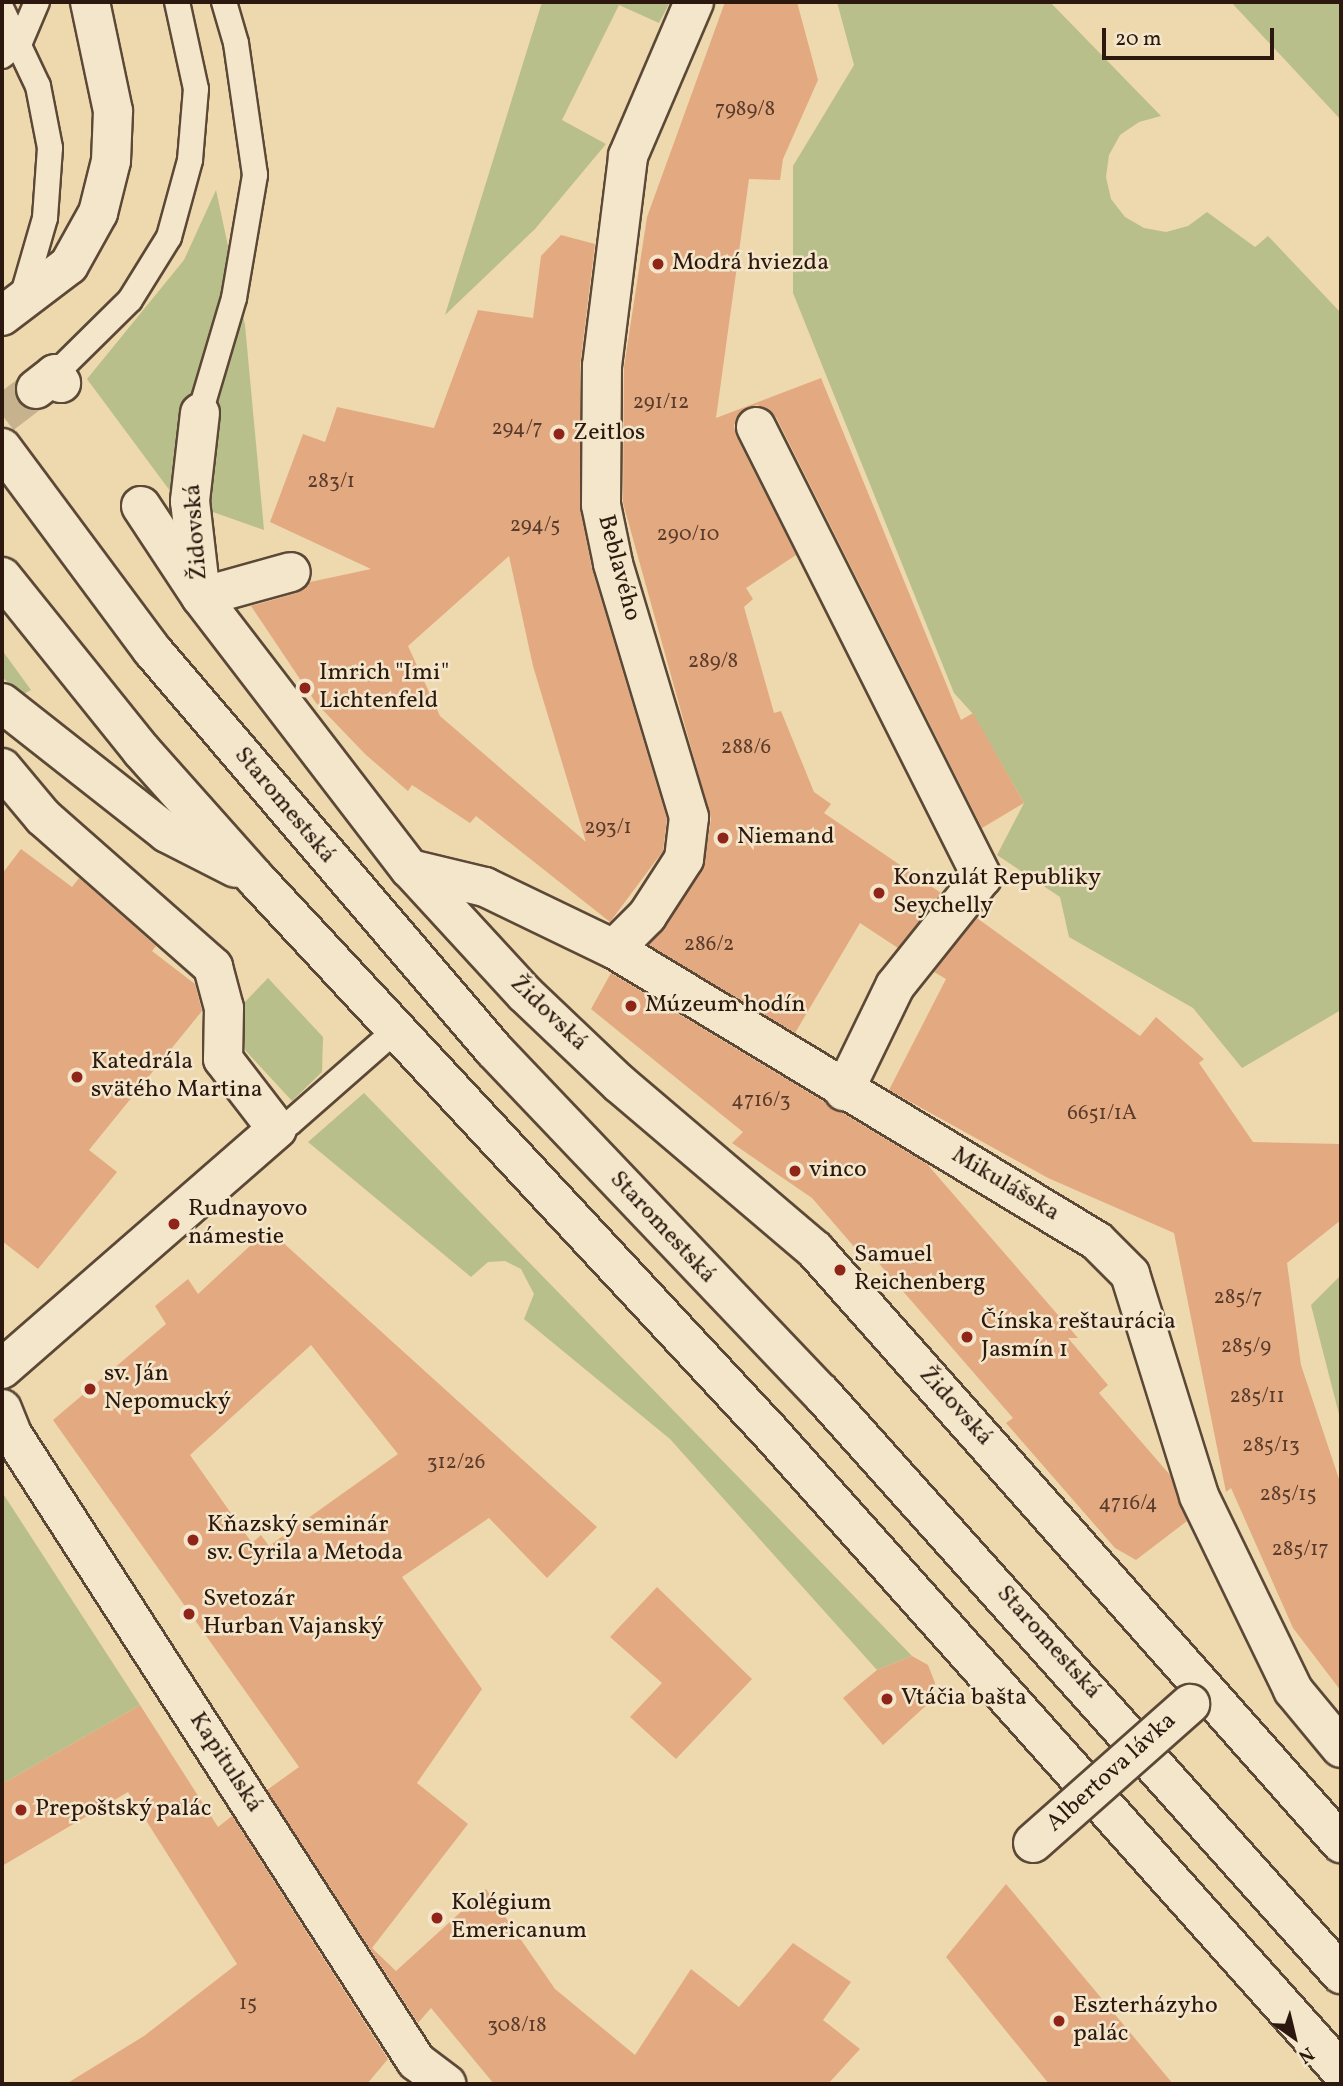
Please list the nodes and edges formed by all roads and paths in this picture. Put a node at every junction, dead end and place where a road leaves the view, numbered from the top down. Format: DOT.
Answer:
graph roads {
  1 [pos="37,2"];
  2 [pos="90,2"];
  3 [pos="177,2"];
  4 [pos="224,2"];
  5 [pos="694,2"];
  6 [pos="2,10"];
  7 [pos="11,49"];
  8 [pos="11,311"];
  9 [pos="51,382"];
  10 [pos="200,413"];
  11 [pos="756,427"];
  12 [pos="4,450"];
  13 [pos="141,506"];
  14 [pos="291,572"];
  15 [pos="2,578"];
  16 [pos="201,597"];
  17 [pos="2,703"];
  18 [pos="2,768"];
  19 [pos="410,869"];
  20 [pos="256,879"];
  21 [pos="614,949"];
  22 [pos="396,1030"];
  23 [pos="844,1091"];
  24 [pos="276,1129"];
  25 [pos="2,1369"];
  26 [pos="7,1421"];
  27 [pos="1199,1697"];
  28 [pos="1341,1748"];
  29 [pos="1033,1843"];
  30 [pos="1341,1843"];
  31 [pos="1341,1974"];
  32 [pos="1341,2071"];
  33 [pos="406,2073"];
  34 [pos="446,2084"];
  35 [pos="1326,2084"];
  1 -- 7 [label="lane"];
  2 -- 8 [label="street"];
  3 -- 9 [label="lane"];
  4 -- 10 [label="lane, Židovská"];
  5 -- 21 [label="street, Beblavého"];
  6 -- 7 [label="lane"];
  7 -- 8 [label="lane"];
  10 -- 16 [label="street, Židovská"];
  11 -- 23 [label="street"];
  12 -- 31 [label="street, Staromestská"];
  13 -- 16 [label="street"];
  14 -- 16 [label="street"];
  15 -- 20 [label="street"];
  16 -- 19 [label="street, Židovská"];
  17 -- 20 [label="street"];
  18 -- 24 [label="street"];
  19 -- 21 [label="street, Mikulášska"];
  19 -- 27 [label="street, Židovská"];
  20 -- 22 [label="street"];
  21 -- 23 [label="street, Mikulášska"];
  22 -- 24 [label="lane"];
  22 -- 32 [label="street"];
  23 -- 28 [label="street, Mikulášska"];
  24 -- 25 [label="street"];
  26 -- 33 [label="street, Kapitulská"];
  27 -- 29 [label="street, Albertova lávka, bridge"];
  27 -- 30 [label="street, Židovská"];
  32 -- 35 [label="lane"];
  33 -- 34 [label="street, Kapitulská"];
}
